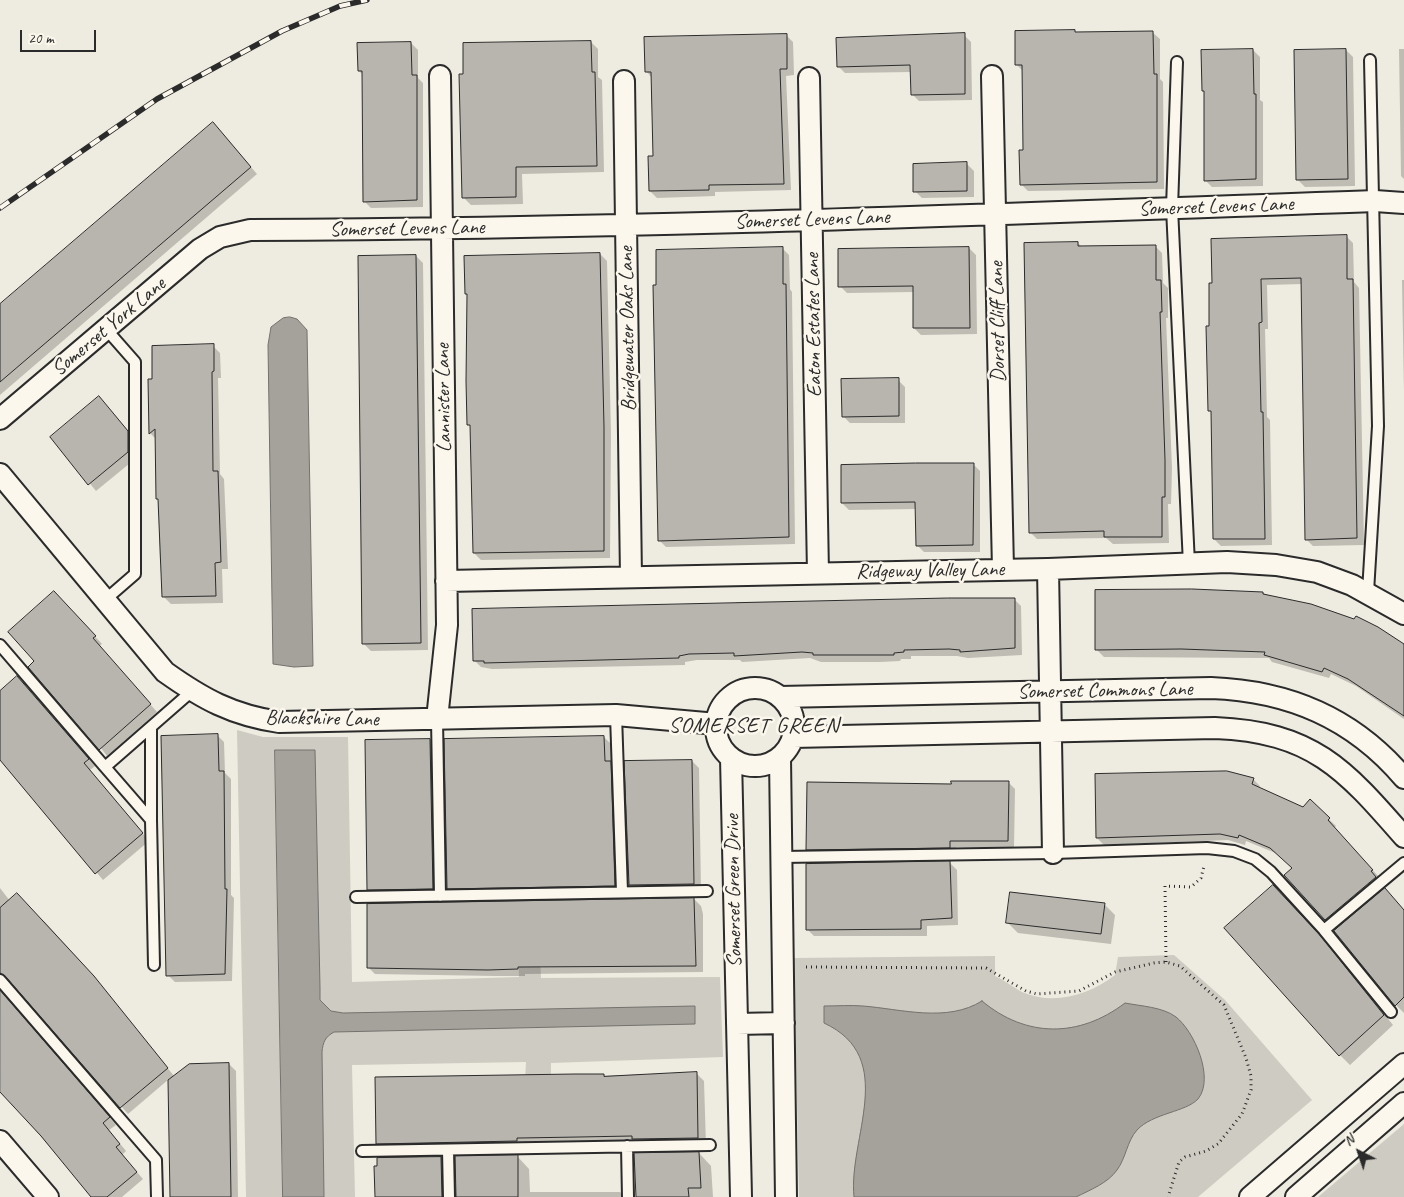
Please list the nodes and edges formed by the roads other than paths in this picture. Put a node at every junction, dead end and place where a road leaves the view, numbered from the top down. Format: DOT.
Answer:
graph roads {
  1 [pos="1370,60"];
  2 [pos="1177,62"];
  3 [pos="440,76"];
  4 [pos="992,76"];
  5 [pos="809,78"];
  6 [pos="624,81"];
  7 [pos="1374,202"];
  8 [pos="1404,203"];
  9 [pos="1172,208"];
  10 [pos="996,215"];
  11 [pos="812,220"];
  12 [pos="627,225"];
  13 [pos="442,229"];
  14 [pos="220,237"];
  15 [pos="106,329"];
  16 [pos="0,419"];
  17 [pos="0,474"];
  18 [pos="1188,564"];
  19 [pos="1003,569"];
  20 [pos="1048,569"];
  21 [pos="818,573"];
  22 [pos="631,577"];
  23 [pos="446,581"];
  24 [pos="1368,592"];
  25 [pos="105,600"];
  26 [pos="1404,614"];
  27 [pos="0,645"];
  28 [pos="192,691"];
  29 [pos="1050,692"];
  30 [pos="780,697"];
  31 [pos="616,715"];
  32 [pos="437,719"];
  33 [pos="717,724"];
  34 [pos="152,727"];
  35 [pos="1051,732"];
  36 [pos="793,737"];
  37 [pos="731,758"];
  38 [pos="780,758"];
  39 [pos="105,768"];
  40 [pos="1404,778"];
  41 [pos="151,820"];
  42 [pos="1404,837"];
  43 [pos="1053,853"];
  44 [pos="782,857"];
  45 [pos="1404,863"];
  46 [pos="707,891"];
  47 [pos="622,892"];
  48 [pos="440,896"];
  49 [pos="356,897"];
  50 [pos="1324,930"];
  51 [pos="154,965"];
  52 [pos="0,980"];
  53 [pos="1391,1012"];
  54 [pos="784,1023"];
  55 [pos="737,1024"];
  56 [pos="1404,1064"];
  57 [pos="1404,1103"];
  58 [pos="0,1141"];
  59 [pos="710,1145"];
  60 [pos="627,1146"];
  61 [pos="448,1150"];
  62 [pos="362,1151"];
  63 [pos="48,1197"];
  64 [pos="157,1197"];
  65 [pos="449,1197"];
  66 [pos="628,1197"];
  67 [pos="741,1197"];
  68 [pos="786,1197"];
  69 [pos="1250,1197"];
  70 [pos="1296,1197"];
  1 -- 7 [label="lane"];
  2 -- 9 [label="lane"];
  3 -- 13 [label="street, Lannister Lane"];
  4 -- 10 [label="street, Dorset Cliff Lane"];
  5 -- 11 [label="street, Eaton Estates Lane"];
  6 -- 12 [label="street, Bridgewater Oaks Lane"];
  7 -- 8 [label="street, Somerset Levens Lane"];
  7 -- 9 [label="street, Somerset Levens Lane"];
  7 -- 24 [label="lane"];
  9 -- 10 [label="street, Somerset Levens Lane"];
  9 -- 18 [label="lane"];
  10 -- 11 [label="street, Somerset Levens Lane"];
  10 -- 19 [label="street, Dorset Cliff Lane"];
  11 -- 12 [label="street, Somerset Levens Lane"];
  11 -- 21 [label="street, Eaton Estates Lane"];
  12 -- 13 [label="street, Somerset Levens Lane"];
  12 -- 22 [label="street, Bridgewater Oaks Lane"];
  13 -- 14 [label="street, Somerset Levens Lane"];
  13 -- 23 [label="street, Lannister Lane"];
  14 -- 15 [label="street, Somerset York Lane"];
  15 -- 16 [label="street, Somerset York Lane"];
  15 -- 25 [label="lane"];
  17 -- 25 [label="street, Blackshire Lane"];
  18 -- 20 [label="street, Ridgeway Valley Lane"];
  18 -- 24 [label="street, Ridgeway Valley Lane"];
  19 -- 20 [label="street, Ridgeway Valley Lane"];
  19 -- 21 [label="street, Ridgeway Valley Lane"];
  20 -- 29 [label="street"];
  21 -- 22 [label="street, Ridgeway Valley Lane"];
  22 -- 23 [label="street, Ridgeway Valley Lane"];
  23 -- 32 [label="street, Lannister Lane"];
  24 -- 26 [label="street, Ridgeway Valley Lane"];
  25 -- 28 [label="street, Blackshire Lane"];
  27 -- 39 [label="lane"];
  28 -- 32 [label="street, Blackshire Lane"];
  28 -- 34 [label="lane"];
  29 -- 30 [label="street, Somerset Commons Lane"];
  29 -- 35 [label="street"];
  29 -- 40 [label="street, Somerset Commons Lane"];
  30 -- 33 [label="street"];
  30 -- 36 [label="street"];
  31 -- 32 [label="street, Blackshire Lane"];
  31 -- 33 [label="street, Blackshire Lane"];
  31 -- 47 [label="lane"];
  32 -- 48 [label="lane"];
  33 -- 37 [label="street"];
  34 -- 39 [label="lane"];
  34 -- 41 [label="lane"];
  35 -- 36 [label="street, Somerset Commons Lane"];
  35 -- 42 [label="street, Somerset Commons Lane"];
  35 -- 43 [label="street"];
  36 -- 38 [label="street"];
  37 -- 38 [label="street"];
  37 -- 55 [label="street, Somerset Green Drive"];
  38 -- 44 [label="street"];
  39 -- 41 [label="lane"];
  41 -- 51 [label="lane"];
  43 -- 44 [label="lane"];
  43 -- 50 [label="lane"];
  44 -- 54 [label="street"];
  45 -- 50 [label="lane"];
  46 -- 47 [label="lane"];
  47 -- 48 [label="lane"];
  48 -- 49 [label="lane"];
  50 -- 53 [label="lane"];
  52 -- 64 [label="lane"];
  54 -- 55 [label="street"];
  54 -- 68 [label="street"];
  55 -- 67 [label="street, Somerset Green Drive"];
  56 -- 69 [label="street"];
  57 -- 70 [label="street"];
  58 -- 63 [label="street"];
  59 -- 60 [label="lane"];
  60 -- 61 [label="lane"];
  60 -- 66 [label="lane"];
  61 -- 62 [label="lane"];
  61 -- 65 [label="lane"];
}
